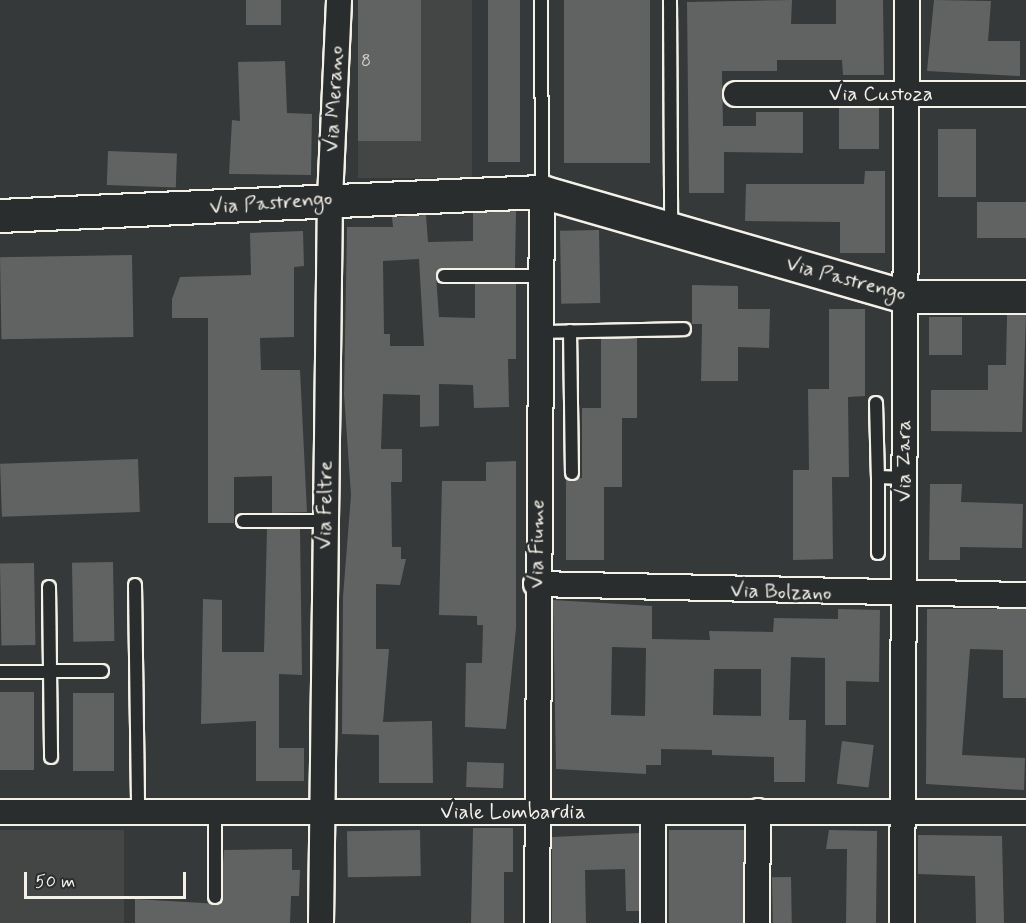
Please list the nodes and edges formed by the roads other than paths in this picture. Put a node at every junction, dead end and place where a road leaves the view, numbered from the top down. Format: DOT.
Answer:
graph roads {
  1 [pos="339,0"];
  2 [pos="541,0"];
  3 [pos="670,0"];
  4 [pos="907,0"];
  5 [pos="736,94"];
  6 [pos="1026,94"];
  7 [pos="906,95"];
  8 [pos="542,192"];
  9 [pos="330,198"];
  10 [pos="0,216"];
  11 [pos="671,230"];
  12 [pos="444,276"];
  13 [pos="542,276"];
  14 [pos="905,297"];
  15 [pos="1026,297"];
  16 [pos="684,329"];
  17 [pos="541,332"];
  18 [pos="570,332"];
  19 [pos="876,403"];
  20 [pos="572,473"];
  21 [pos="878,477"];
  22 [pos="904,478"];
  23 [pos="325,520"];
  24 [pos="243,521"];
  25 [pos="878,554"];
  26 [pos="536,584"];
  27 [pos="135,585"];
  28 [pos="49,587"];
  29 [pos="1026,595"];
  30 [pos="903,596"];
  31 [pos="102,671"];
  32 [pos="0,672"];
  33 [pos="49,672"];
  34 [pos="51,757"];
  35 [pos="320,811"];
  36 [pos="758,811"];
  37 [pos="902,811"];
  38 [pos="0,812"];
  39 [pos="138,812"];
  40 [pos="653,812"];
  41 [pos="1026,812"];
  42 [pos="215,813"];
  43 [pos="536,813"];
  44 [pos="215,897"];
  45 [pos="321,923"];
  46 [pos="537,923"];
  47 [pos="653,923"];
  48 [pos="757,923"];
  49 [pos="902,923"];
  1 -- 9 [label="street, Via Merano"];
  2 -- 8 [label="lane"];
  3 -- 11 [label="lane"];
  4 -- 7 [label="street, Via Zara"];
  5 -- 7 [label="street, Via Custoza"];
  6 -- 7 [label="street, Via Custoza"];
  7 -- 14 [label="street, Via Zara"];
  8 -- 9 [label="street, Via Pastrengo"];
  8 -- 11 [label="street, Via Pastrengo"];
  8 -- 13 [label="street, Via Fiume"];
  9 -- 10 [label="street, Via Pastrengo"];
  9 -- 23 [label="street, Via Feltre"];
  11 -- 14 [label="street, Via Pastrengo"];
  12 -- 13 [label="lane"];
  13 -- 17 [label="street, Via Fiume"];
  14 -- 15 [label="street, Via Pastrengo"];
  14 -- 22 [label="street, Via Zara"];
  16 -- 18 [label="lane"];
  17 -- 18 [label="lane"];
  17 -- 26 [label="street, Via Fiume"];
  18 -- 20 [label="lane"];
  19 -- 21 [label="lane"];
  21 -- 22 [label="lane"];
  21 -- 25 [label="lane"];
  22 -- 30 [label="street, Via Zara"];
  23 -- 24 [label="lane"];
  23 -- 35 [label="street, Via Feltre"];
  26 -- 30 [label="street, Via Bolzano"];
  26 -- 43 [label="street, Via Fiume"];
  27 -- 39 [label="lane"];
  28 -- 33 [label="lane"];
  29 -- 30 [label="street, Via Bolzano"];
  30 -- 37 [label="street, Via Zara"];
  31 -- 33 [label="lane"];
  32 -- 33 [label="lane"];
  33 -- 34 [label="lane"];
  35 -- 42 [label="street, Viale Lombardia"];
  35 -- 43 [label="street, Viale Lombardia"];
  35 -- 45 [label="street, Via Feltre"];
  36 -- 37 [label="street, Viale Lombardia"];
  36 -- 40 [label="street, Viale Lombardia"];
  36 -- 48 [label="street"];
  37 -- 41 [label="street, Viale Lombardia"];
  37 -- 49 [label="street, Via Zara"];
  38 -- 39 [label="street, Viale Lombardia"];
  39 -- 42 [label="street, Viale Lombardia"];
  40 -- 43 [label="street, Viale Lombardia"];
  40 -- 47 [label="street"];
  42 -- 44 [label="lane"];
  43 -- 46 [label="street, Via Fiume"];
}
